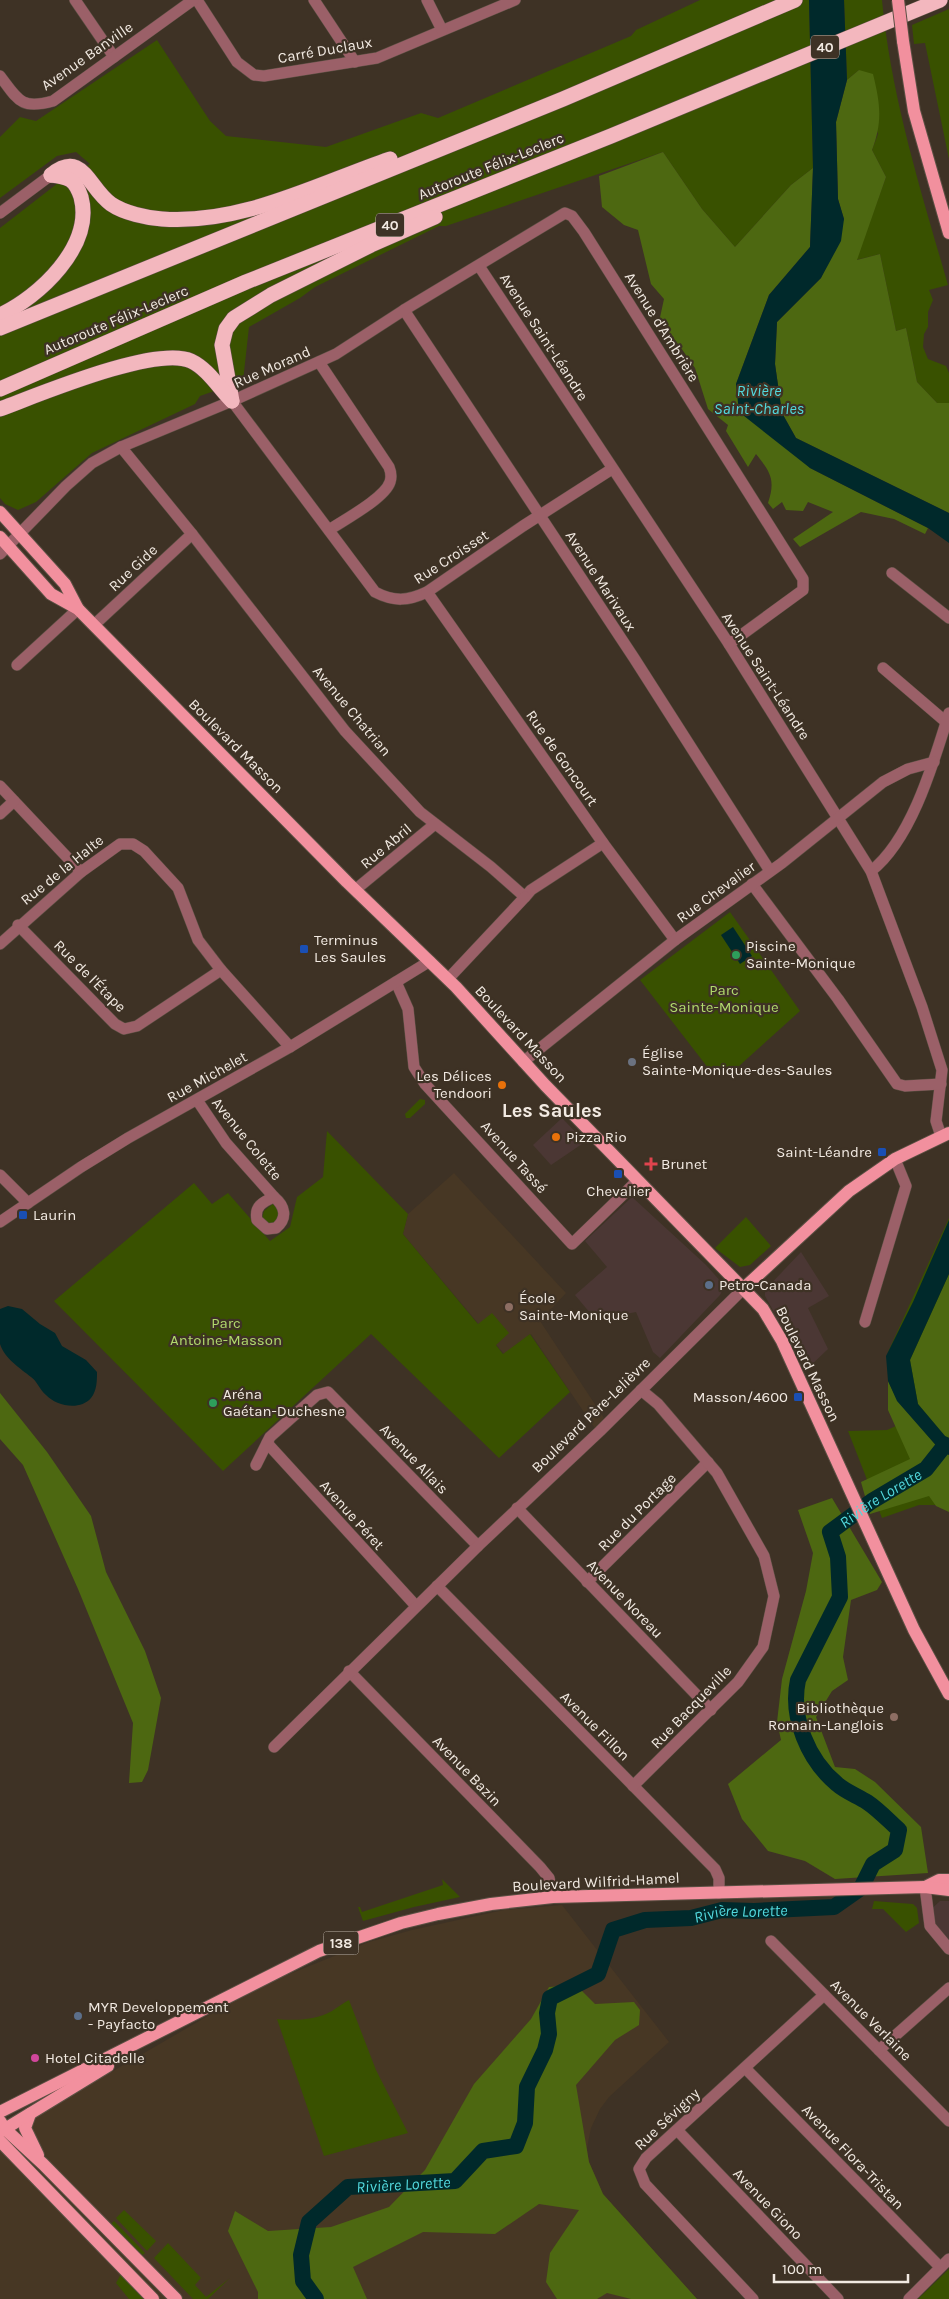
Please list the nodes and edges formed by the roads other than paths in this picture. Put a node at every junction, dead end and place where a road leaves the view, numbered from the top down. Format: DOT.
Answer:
graph roads {
  1 [pos="75,0"];
  2 [pos="193,0"];
  3 [pos="197,0"];
  4 [pos="314,0"];
  5 [pos="427,0"];
  6 [pos="515,0"];
  7 [pos="796,0"];
  8 [pos="898,0"];
  9 [pos="940,0"];
  10 [pos="442,30"];
  11 [pos="114,57"];
  12 [pos="355,62"];
  13 [pos="0,76"];
  14 [pos="564,99"];
  15 [pos="611,136"];
  16 [pos="50,176"];
  17 [pos="0,213"];
  18 [pos="565,213"];
  19 [pos="948,225"];
  20 [pos="480,266"];
  21 [pos="404,310"];
  22 [pos="0,316"];
  23 [pos="0,328"];
  24 [pos="319,362"];
  25 [pos="0,388"];
  26 [pos="232,401"];
  27 [pos="0,409"];
  28 [pos="121,447"];
  29 [pos="612,469"];
  30 [pos="0,512"];
  31 [pos="540,515"];
  32 [pos="329,530"];
  33 [pos="20,534"];
  34 [pos="192,534"];
  35 [pos="3,546"];
  36 [pos="892,573"];
  37 [pos="427,592"];
  38 [pos="78,609"];
  39 [pos="949,618"];
  40 [pos="94,625"];
  41 [pos="729,644"];
  42 [pos="17,665"];
  43 [pos="883,668"];
  44 [pos="948,717"];
  45 [pos="934,762"];
  46 [pos="0,786"];
  47 [pos="14,800"];
  48 [pos="0,814"];
  49 [pos="838,817"];
  50 [pos="435,824"];
  51 [pos="603,843"];
  52 [pos="871,870"];
  53 [pos="770,871"];
  54 [pos="80,872"];
  55 [pos="752,884"];
  56 [pos="355,890"];
  57 [pos="525,897"];
  58 [pos="18,925"];
  59 [pos="675,940"];
  60 [pos="0,944"];
  61 [pos="430,961"];
  62 [pos="221,970"];
  63 [pos="448,979"];
  64 [pos="396,982"];
  65 [pos="290,1047"];
  66 [pos="523,1062"];
  67 [pos="941,1084"];
  68 [pos="196,1100"];
  69 [pos="945,1134"];
  70 [pos="895,1159"];
  71 [pos="0,1175"];
  72 [pos="637,1181"];
  73 [pos="274,1197"];
  74 [pos="28,1203"];
  75 [pos="0,1222"];
  76 [pos="744,1288"];
  77 [pos="865,1322"];
  78 [pos="641,1390"];
  79 [pos="266,1443"];
  80 [pos="708,1462"];
  81 [pos="256,1465"];
  82 [pos="517,1508"];
  83 [pos="478,1546"];
  84 [pos="587,1582"];
  85 [pos="437,1586"];
  86 [pos="416,1606"];
  87 [pos="349,1671"];
  88 [pos="949,1694"];
  89 [pos="711,1710"];
  90 [pos="274,1747"];
  91 [pos="633,1786"];
  92 [pos="949,1880"];
  93 [pos="925,1887"];
  94 [pos="949,1890"];
  95 [pos="719,1893"];
  96 [pos="553,1897"];
  97 [pos="771,1941"];
  98 [pos="949,1949"];
  99 [pos="949,1988"];
  100 [pos="824,1995"];
  101 [pos="147,2040"];
  102 [pos="879,2050"];
  103 [pos="744,2068"];
  104 [pos="0,2112"];
  105 [pos="30,2114"];
  106 [pos="949,2120"];
  107 [pos="677,2130"];
  108 [pos="1,2131"];
  109 [pos="43,2164"];
  110 [pos="949,2258"];
  111 [pos="940,2268"];
  112 [pos="154,2299"];
  113 [pos="176,2299"];
  114 [pos="753,2299"];
  115 [pos="838,2299"];
  116 [pos="908,2299"];
  1 -- 11 [label="street"];
  2 -- 11 [label="street, Avenue Banville"];
  3 -- 12 [label="street, Carré Duclaux"];
  4 -- 12 [label="street"];
  5 -- 10 [label="street"];
  6 -- 10 [label="street, Carré Duclaux"];
  7 -- 14 [label="highway"];
  8 -- 19 [label="main road, bridge"];
  9 -- 15 [label="highway, Autoroute Félix-Leclerc / 40"];
  10 -- 12 [label="street, Carré Duclaux"];
  11 -- 13 [label="street, Avenue Banville"];
  14 -- 16 [label="highway"];
  14 -- 23 [label="highway"];
  15 -- 25 [label="highway, Autoroute Félix-Leclerc / 40"];
  15 -- 26 [label="highway"];
  16 -- 17 [label="street"];
  16 -- 22 [label="highway"];
  18 -- 20 [label="street, Rue Morand"];
  18 -- 41 [label="street, Avenue d'Ambrière"];
  20 -- 21 [label="street, Rue Morand"];
  20 -- 29 [label="street, Avenue Saint-Léandre"];
  21 -- 24 [label="street, Rue Morand"];
  21 -- 31 [label="street, Avenue Marivaux"];
  24 -- 26 [label="street, Rue Morand"];
  24 -- 32 [label="street"];
  26 -- 27 [label="highway"];
  26 -- 28 [label="street, Rue Morand"];
  26 -- 32 [label="street, Rue Croisset"];
  28 -- 33 [label="street, Rue Morand"];
  28 -- 34 [label="street, Avenue Chatrian"];
  29 -- 31 [label="street, Rue Croisset"];
  29 -- 41 [label="street, Avenue Saint-Léandre"];
  30 -- 33 [label="main road, Boulevard Masson"];
  31 -- 37 [label="street, Rue Croisset"];
  31 -- 53 [label="street, Avenue Marivaux"];
  32 -- 37 [label="street, Rue Croisset"];
  33 -- 35 [label="street, Rue Morand"];
  33 -- 38 [label="main road, Boulevard Masson"];
  34 -- 40 [label="street, Rue Gide"];
  34 -- 50 [label="street, Avenue Chatrian"];
  35 -- 38 [label="main road, Boulevard Masson"];
  36 -- 39 [label="street"];
  37 -- 51 [label="street, Rue de Goncourt"];
  38 -- 40 [label="main road, Boulevard Masson"];
  38 -- 42 [label="street"];
  40 -- 56 [label="main road, Boulevard Masson"];
  41 -- 49 [label="street, Avenue Saint-Léandre"];
  43 -- 44 [label="street"];
  44 -- 45 [label="street"];
  45 -- 49 [label="street, Rue Chevalier"];
  45 -- 52 [label="street"];
  46 -- 47 [label="street"];
  47 -- 48 [label="street"];
  47 -- 54 [label="street"];
  49 -- 52 [label="street, Avenue Saint-Léandre"];
  49 -- 53 [label="street, Rue Chevalier"];
  50 -- 56 [label="street, Rue Abril"];
  50 -- 57 [label="street, Avenue Chatrian"];
  51 -- 57 [label="street"];
  51 -- 59 [label="street, Rue de Goncourt"];
  52 -- 67 [label="street, Avenue Saint-Léandre"];
  53 -- 55 [label="street, Rue Chevalier"];
  54 -- 58 [label="street, Rue de la Halte"];
  54 -- 62 [label="street, Rue de la Halte"];
  55 -- 59 [label="street, Rue Chevalier"];
  55 -- 67 [label="street"];
  56 -- 61 [label="main road, Boulevard Masson"];
  57 -- 63 [label="street"];
  58 -- 60 [label="street, Rue de la Halte"];
  58 -- 62 [label="street, Rue de l'Étape"];
  59 -- 66 [label="street, Rue Chevalier"];
  61 -- 63 [label="main road, Boulevard Masson"];
  61 -- 64 [label="street, Rue Michelet"];
  62 -- 65 [label="street, Rue de la Halte"];
  63 -- 66 [label="main road, Boulevard Masson"];
  64 -- 65 [label="street, Rue Michelet"];
  64 -- 72 [label="street, Avenue Tassé"];
  65 -- 68 [label="street, Rue Michelet"];
  66 -- 72 [label="main road, Boulevard Masson"];
  67 -- 69 [label="street, Avenue Saint-Léandre"];
  68 -- 73 [label="street, Avenue Colette"];
  68 -- 74 [label="street, Rue Michelet"];
  69 -- 70 [label="main road, Boulevard Père-Lelièvre"];
  70 -- 76 [label="main road, Boulevard Père-Lelièvre"];
  70 -- 77 [label="street"];
  71 -- 74 [label="street"];
  72 -- 76 [label="main road, Boulevard Masson"];
  74 -- 75 [label="street, Rue Michelet"];
  76 -- 78 [label="street, Boulevard Père-Lelièvre"];
  76 -- 88 [label="main road, Boulevard Masson"];
  78 -- 80 [label="street, Rue Bacqueville"];
  78 -- 82 [label="street, Boulevard Père-Lelièvre"];
  79 -- 81 [label="street"];
  79 -- 83 [label="street, Avenue Allais"];
  79 -- 86 [label="street, Avenue Péret"];
  80 -- 84 [label="street, Rue du Portage"];
  80 -- 89 [label="street, Rue Bacqueville"];
  82 -- 83 [label="street, Boulevard Père-Lelièvre"];
  82 -- 84 [label="street, Avenue Noreau"];
  83 -- 85 [label="street, Boulevard Père-Lelièvre"];
  84 -- 89 [label="street, Avenue Noreau"];
  85 -- 86 [label="street, Boulevard Père-Lelièvre"];
  85 -- 91 [label="street, Avenue Fillon"];
  86 -- 87 [label="street, Boulevard Père-Lelièvre"];
  87 -- 90 [label="street, Boulevard Père-Lelièvre"];
  87 -- 96 [label="street, Avenue Bazin"];
  89 -- 91 [label="street, Rue Bacqueville"];
  91 -- 95 [label="street, Avenue Fillon"];
  92 -- 93 [label="main road, Boulevard Wilfrid-Hamel / 138"];
  93 -- 94 [label="main road, Boulevard Wilfrid-Hamel / 138"];
  93 -- 95 [label="main road, Boulevard Wilfrid-Hamel / 138"];
  93 -- 98 [label="street"];
  95 -- 96 [label="main road, Boulevard Wilfrid-Hamel / 138"];
  96 -- 101 [label="main road, Boulevard Wilfrid-Hamel / 138"];
  97 -- 100 [label="street, Avenue Verlaine"];
  99 -- 102 [label="street"];
  100 -- 102 [label="street, Avenue Verlaine"];
  100 -- 103 [label="street, Rue Sévigny"];
  101 -- 104 [label="main road, Boulevard Wilfrid-Hamel / 138"];
  101 -- 105 [label="main road, Boulevard Wilfrid-Hamel / 138"];
  102 -- 106 [label="street, Avenue Verlaine"];
  103 -- 107 [label="street, Rue Sévigny"];
  103 -- 111 [label="street, Avenue Flora-Tristan"];
  105 -- 108 [label="main road, Boulevard Wilfrid-Hamel / 138"];
  105 -- 109 [label="main road"];
  107 -- 114 [label="street, Rue Sévigny"];
  107 -- 115 [label="street, Avenue Giono"];
  108 -- 109 [label="main road"];
  108 -- 112 [label="main road"];
  109 -- 113 [label="main road"];
  110 -- 111 [label="street"];
  111 -- 116 [label="street"];
}
